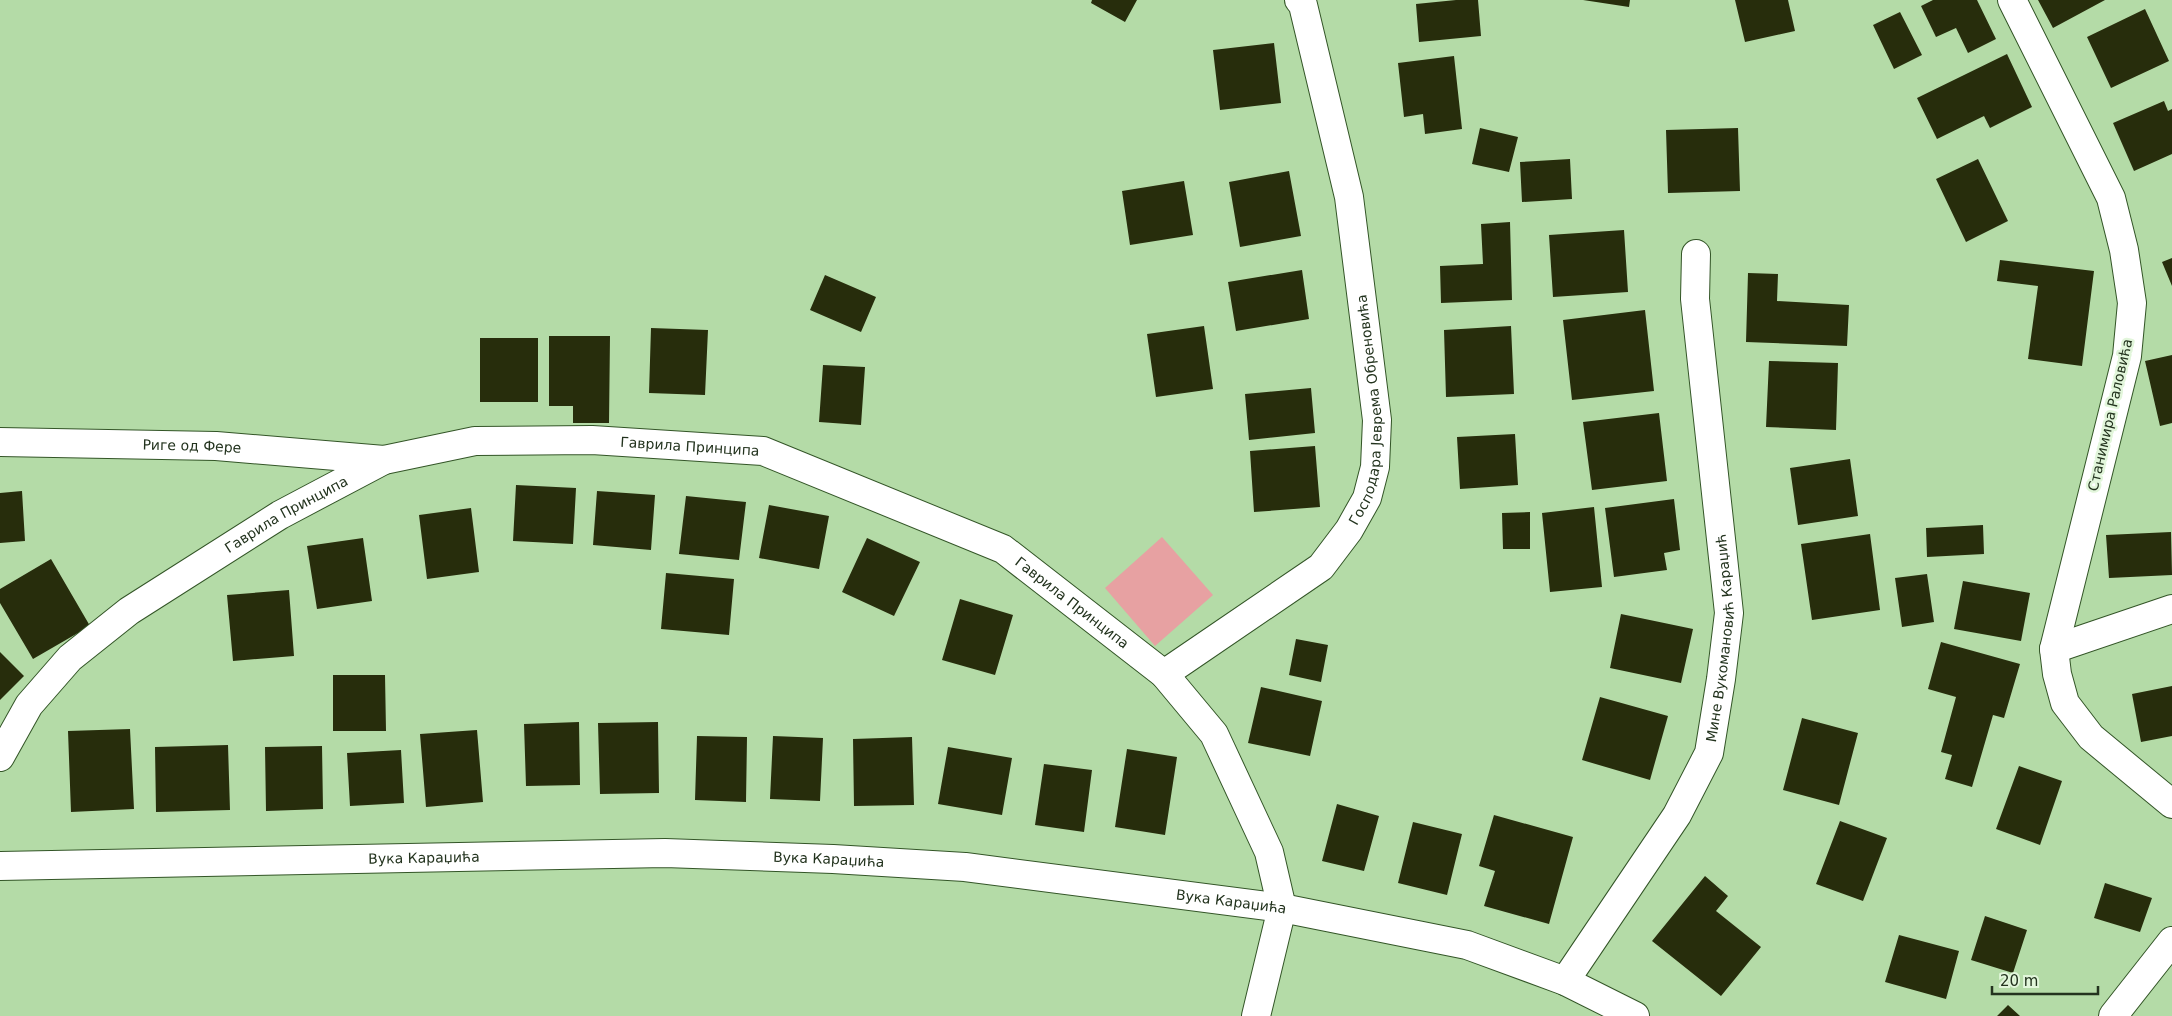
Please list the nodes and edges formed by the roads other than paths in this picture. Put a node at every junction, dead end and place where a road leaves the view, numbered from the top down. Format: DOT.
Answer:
graph roads {
  1 [pos="1298,0"];
  2 [pos="2012,0"];
  3 [pos="1696,254"];
  4 [pos="0,442"];
  5 [pos="384,460"];
  6 [pos="2172,608"];
  7 [pos="2054,649"];
  8 [pos="1164,674"];
  9 [pos="0,757"];
  10 [pos="2172,804"];
  11 [pos="0,866"];
  12 [pos="1282,908"];
  13 [pos="2172,941"];
  14 [pos="1565,980"];
  15 [pos="1256,1016"];
  16 [pos="1635,1016"];
  17 [pos="2113,1016"];
  1 -- 8 [label="street, Господара Јеврема Обреновића"];
  2 -- 7 [label="street, Станимира Раловића"];
  3 -- 14 [label="street, Мине Вукомановић Караџић"];
  4 -- 5 [label="street, Риге од Фере"];
  5 -- 8 [label="street, Гаврила Принципа"];
  5 -- 9 [label="street, Гаврила Принципа"];
  6 -- 7 [label="street"];
  7 -- 10 [label="street, Станимира Раловића"];
  8 -- 12 [label="street, Гаврила Принципа"];
  11 -- 12 [label="street, Вука Караџића"];
  12 -- 14 [label="street, Вука Караџића"];
  12 -- 15 [label="street"];
  13 -- 17 [label="street"];
  14 -- 16 [label="street, Вука Караџића"];
}
